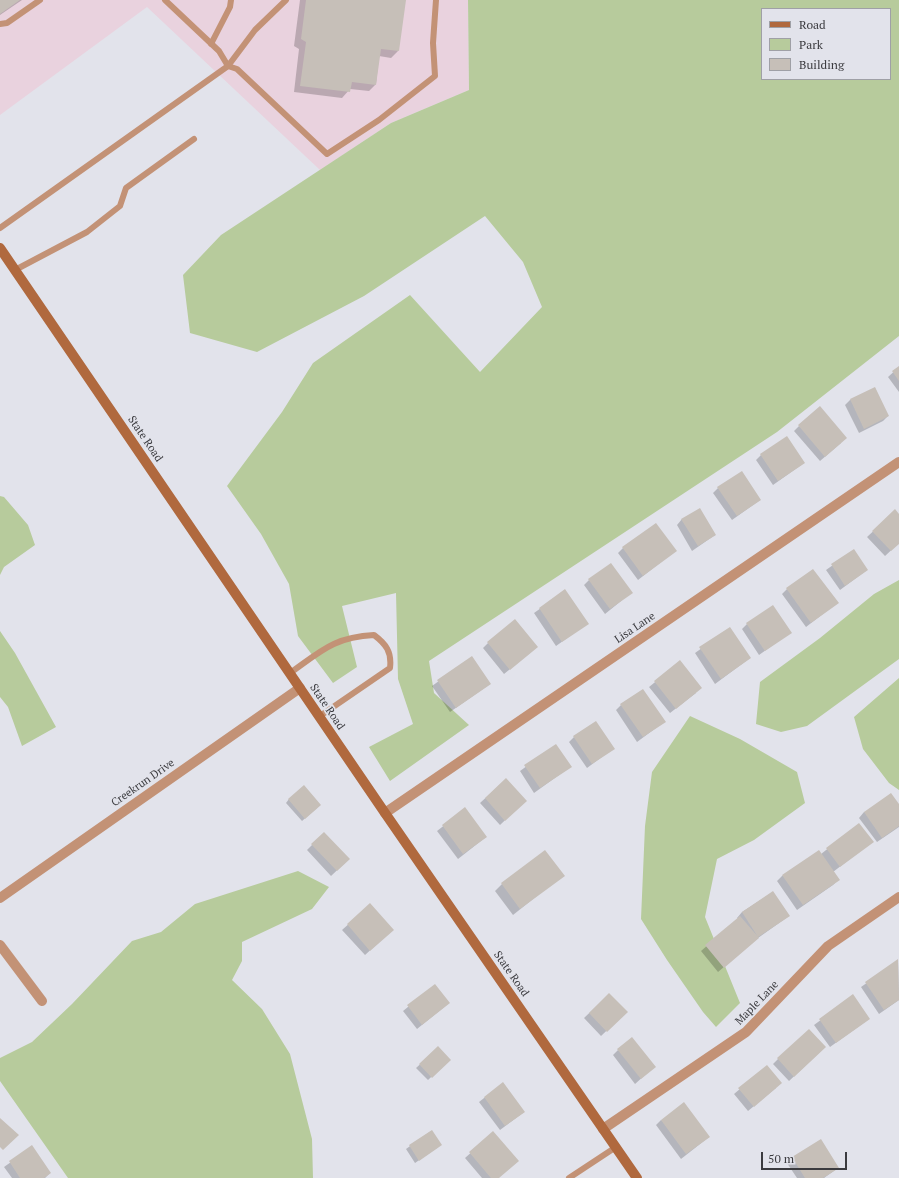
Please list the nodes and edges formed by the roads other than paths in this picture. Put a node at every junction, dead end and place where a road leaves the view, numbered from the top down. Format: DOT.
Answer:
graph roads {
  1 [pos="40,0"];
  2 [pos="165,0"];
  3 [pos="232,0"];
  4 [pos="286,0"];
  5 [pos="436,0"];
  6 [pos="0,24"];
  7 [pos="211,44"];
  8 [pos="228,66"];
  9 [pos="194,139"];
  10 [pos="0,228"];
  11 [pos="0,248"];
  12 [pos="15,270"];
  13 [pos="899,462"];
  14 [pos="290,673"];
  15 [pos="300,688"];
  16 [pos="320,716"];
  17 [pos="385,813"];
  18 [pos="0,898"];
  19 [pos="899,898"];
  20 [pos="0,944"];
  21 [pos="42,1001"];
  22 [pos="604,1129"];
  23 [pos="616,1148"];
  24 [pos="569,1178"];
  25 [pos="637,1178"];
  1 -- 6 [label="lane"];
  2 -- 7 [label="lane"];
  3 -- 7 [label="lane"];
  4 -- 8 [label="lane"];
  5 -- 8 [label="lane"];
  7 -- 8 [label="lane"];
  8 -- 10 [label="lane"];
  9 -- 12 [label="lane"];
  11 -- 12 [label="main road, State Road"];
  12 -- 14 [label="main road, State Road"];
  13 -- 17 [label="street, Lisa Lane"];
  14 -- 15 [label="main road, State Road"];
  14 -- 16 [label="lane"];
  15 -- 16 [label="main road, State Road"];
  15 -- 18 [label="street, Creekrun Drive"];
  16 -- 17 [label="main road, State Road"];
  17 -- 22 [label="main road, State Road"];
  19 -- 22 [label="street, Maple Lane"];
  20 -- 21 [label="street"];
  22 -- 23 [label="main road, State Road"];
  23 -- 24 [label="lane"];
  23 -- 25 [label="main road, State Road"];
}
